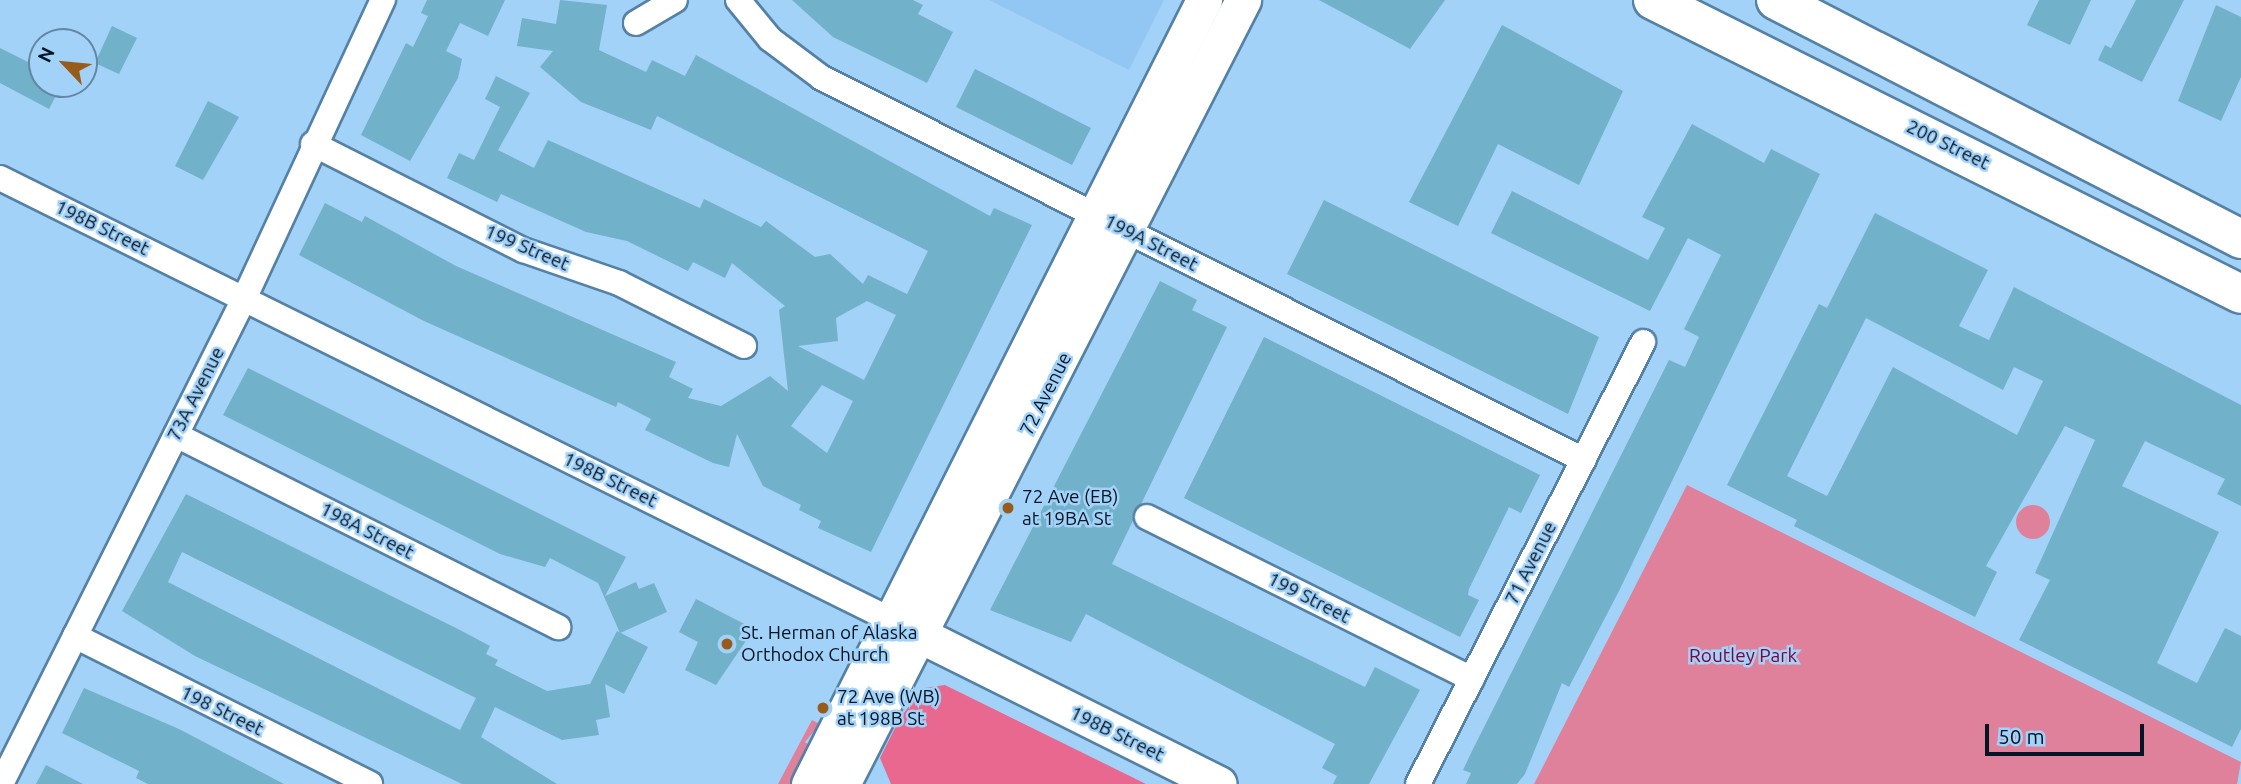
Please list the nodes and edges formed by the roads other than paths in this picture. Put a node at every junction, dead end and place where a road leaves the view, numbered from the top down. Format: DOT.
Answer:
graph roads {
  1 [pos="383,0"];
  2 [pos="676,0"];
  3 [pos="738,0"];
  4 [pos="1204,0"];
  5 [pos="1243,0"];
  6 [pos="1653,0"];
  7 [pos="1776,0"];
  8 [pos="636,23"];
  9 [pos="313,144"];
  10 [pos="0,178"];
  11 [pos="1096,214"];
  12 [pos="1128,232"];
  13 [pos="2241,239"];
  14 [pos="2241,294"];
  15 [pos="244,299"];
  16 [pos="1643,342"];
  17 [pos="744,346"];
  18 [pos="176,435"];
  19 [pos="1584,460"];
  20 [pos="1147,517"];
  21 [pos="558,626"];
  22 [pos="906,628"];
  23 [pos="75,636"];
  24 [pos="1472,679"];
  25 [pos="1,784"];
  26 [pos="370,784"];
  27 [pos="809,784"];
  28 [pos="842,784"];
  29 [pos="1219,784"];
  30 [pos="1418,784"];
  1 -- 9 [label="street, 73A Avenue"];
  2 -- 8 [label="street"];
  3 -- 11 [label="street, 199A Street"];
  4 -- 11 [label="main road, 72 Avenue"];
  5 -- 12 [label="main road, 72 Avenue"];
  6 -- 14 [label="main road, 200 Street"];
  7 -- 13 [label="main road"];
  9 -- 15 [label="street, 73A Avenue"];
  9 -- 17 [label="street, 199 Street"];
  10 -- 15 [label="street, 198B Street"];
  11 -- 12 [label="street, 199A Street"];
  11 -- 22 [label="main road, 72 Avenue"];
  12 -- 19 [label="street, 199A Street"];
  12 -- 22 [label="main road, 72 Avenue"];
  15 -- 18 [label="street, 73A Avenue"];
  15 -- 22 [label="street, 198B Street"];
  16 -- 19 [label="street, 71 Avenue"];
  18 -- 21 [label="street, 198A Street"];
  18 -- 23 [label="street, 73A Avenue"];
  19 -- 24 [label="street, 71 Avenue"];
  20 -- 24 [label="street, 199 Street"];
  22 -- 27 [label="main road, 72 Avenue"];
  22 -- 28 [label="main road, 72 Avenue"];
  22 -- 29 [label="main road, 198B Street"];
  23 -- 25 [label="street, 73A Avenue"];
  23 -- 26 [label="street, 198 Street"];
  24 -- 30 [label="street, 71 Avenue"];
}
